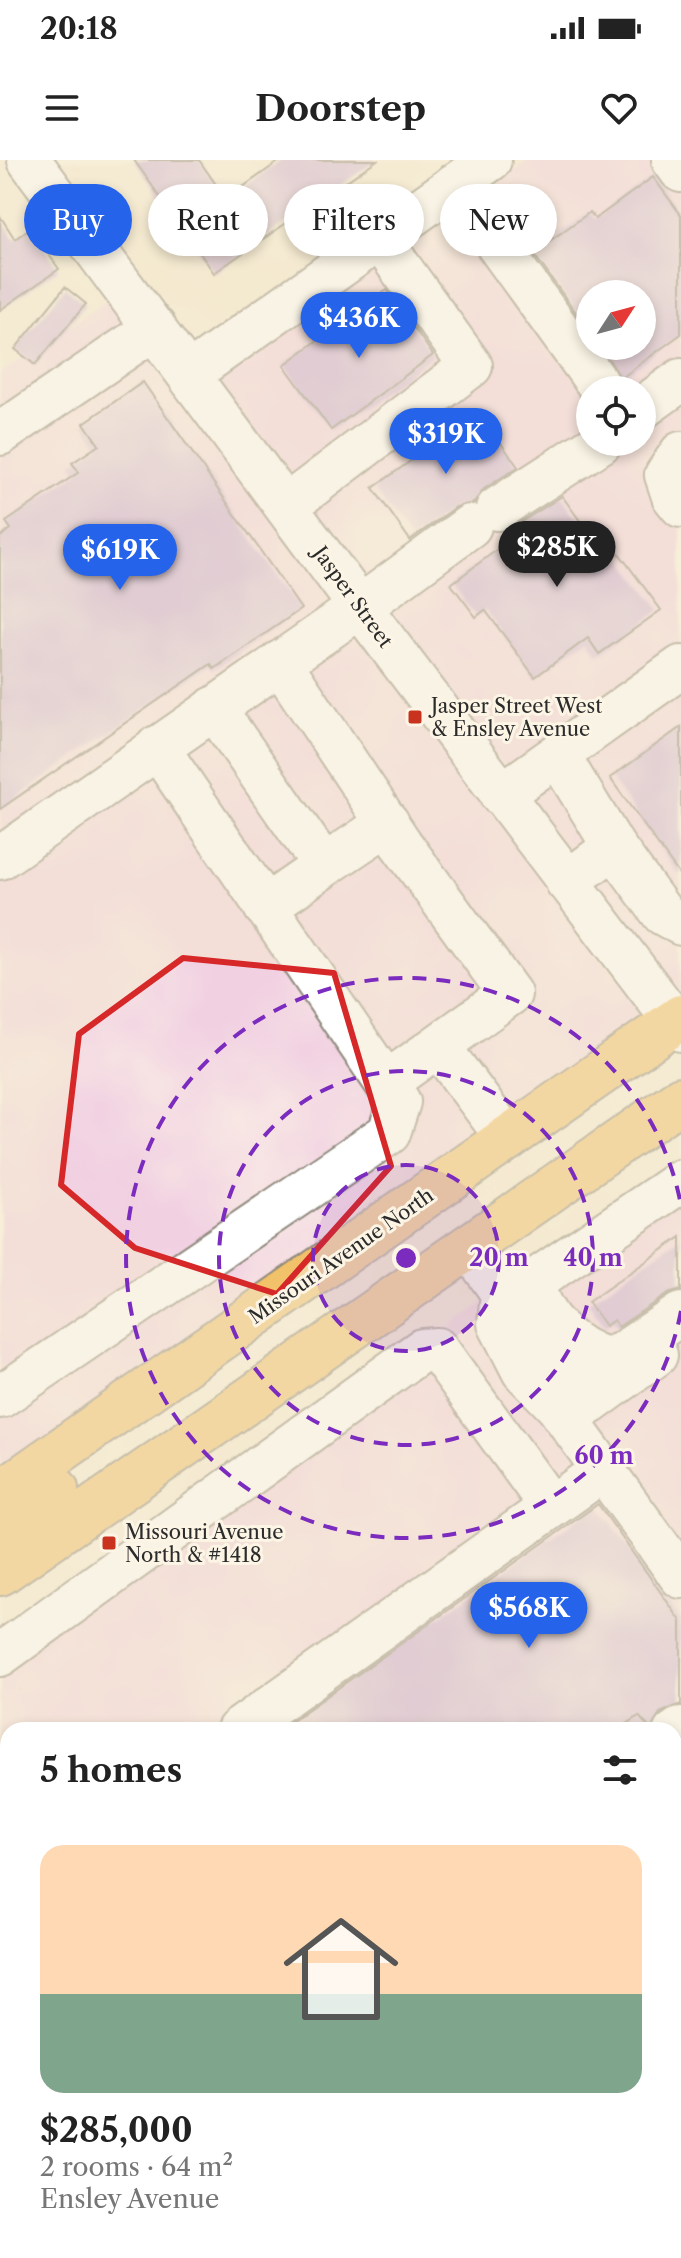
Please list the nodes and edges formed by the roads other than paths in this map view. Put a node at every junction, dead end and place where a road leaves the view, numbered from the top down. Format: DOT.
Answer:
graph roads {
  1 [pos="29,160"];
  2 [pos="490,160"];
  3 [pos="673,160"];
  4 [pos="681,171"];
  5 [pos="455,184"];
  6 [pos="354,256"];
  7 [pos="392,256"];
  8 [pos="505,256"];
  9 [pos="155,328"];
  10 [pos="189,374"];
  11 [pos="592,376"];
  12 [pos="681,380"];
  13 [pos="656,398"];
  14 [pos="0,434"];
  15 [pos="681,453"];
  16 [pos="579,456"];
  17 [pos="286,506"];
  18 [pos="681,506"];
  19 [pos="360,607"];
  20 [pos="280,662"];
  21 [pos="681,667"];
  22 [pos="681,696"];
  23 [pos="214,708"];
  24 [pos="157,747"];
  25 [pos="564,764"];
  26 [pos="501,795"];
  27 [pos="395,834"];
  28 [pos="614,847"];
  29 [pos="0,858"];
  30 [pos="324,866"];
  31 [pos="567,882"];
  32 [pos="265,907"];
  33 [pos="681,924"];
  34 [pos="679,1023"];
  35 [pos="439,1047"];
  36 [pos="386,1083"];
  37 [pos="681,1099"];
  38 [pos="508,1139"];
  39 [pos="681,1181"];
  40 [pos="469,1246"];
  41 [pos="523,1292"];
  42 [pos="681,1314"];
  43 [pos="681,1337"];
  44 [pos="148,1391"];
  45 [pos="0,1397"];
  46 [pos="557,1406"];
  47 [pos="603,1470"];
  48 [pos="0,1493"];
  49 [pos="551,1507"];
  50 [pos="0,1528"];
  51 [pos="0,1573"];
  52 [pos="681,1577"];
  53 [pos="0,1655"];
  54 [pos="249,1722"];
  1 -- 9 [label="street, Jasper Street"];
  2 -- 5 [label="street"];
  3 -- 4 [label="street"];
  6 -- 10 [label="street"];
  7 -- 17 [label="street"];
  8 -- 11 [label="street"];
  9 -- 10 [label="street, Jasper Street"];
  9 -- 14 [label="street"];
  10 -- 17 [label="street, Jasper Street"];
  12 -- 13 [label="street"];
  15 -- 18 [label="street"];
  16 -- 19 [label="street"];
  17 -- 19 [label="street, Jasper Street"];
  19 -- 20 [label="street"];
  19 -- 26 [label="street, Jasper Street"];
  20 -- 23 [label="street"];
  20 -- 27 [label="street"];
  21 -- 25 [label="street"];
  22 -- 25 [label="street"];
  23 -- 24 [label="street"];
  23 -- 30 [label="street"];
  24 -- 29 [label="street"];
  24 -- 32 [label="street"];
  25 -- 26 [label="street"];
  25 -- 28 [label="street"];
  26 -- 31 [label="street, Jasper Street"];
  27 -- 30 [label="street"];
  27 -- 35 [label="street"];
  28 -- 31 [label="street"];
  28 -- 33 [label="street"];
  30 -- 32 [label="street"];
  31 -- 34 [label="street, Jasper Street"];
  32 -- 36 [label="street"];
  34 -- 38 [label="main road, Missouri Avenue North"];
  35 -- 36 [label="street"];
  35 -- 38 [label="street"];
  36 -- 45 [label="street"];
  37 -- 40 [label="main road"];
  38 -- 44 [label="main road, Missouri Avenue North"];
  39 -- 41 [label="street"];
  40 -- 41 [label="street"];
  40 -- 51 [label="main road"];
  41 -- 42 [label="street"];
  41 -- 46 [label="street"];
  43 -- 46 [label="street"];
  44 -- 48 [label="main road, Missouri Avenue North"];
  44 -- 50 [label="main road"];
  46 -- 47 [label="street"];
  47 -- 49 [label="street"];
  47 -- 52 [label="street"];
  49 -- 53 [label="street"];
  49 -- 54 [label="street"];
}
